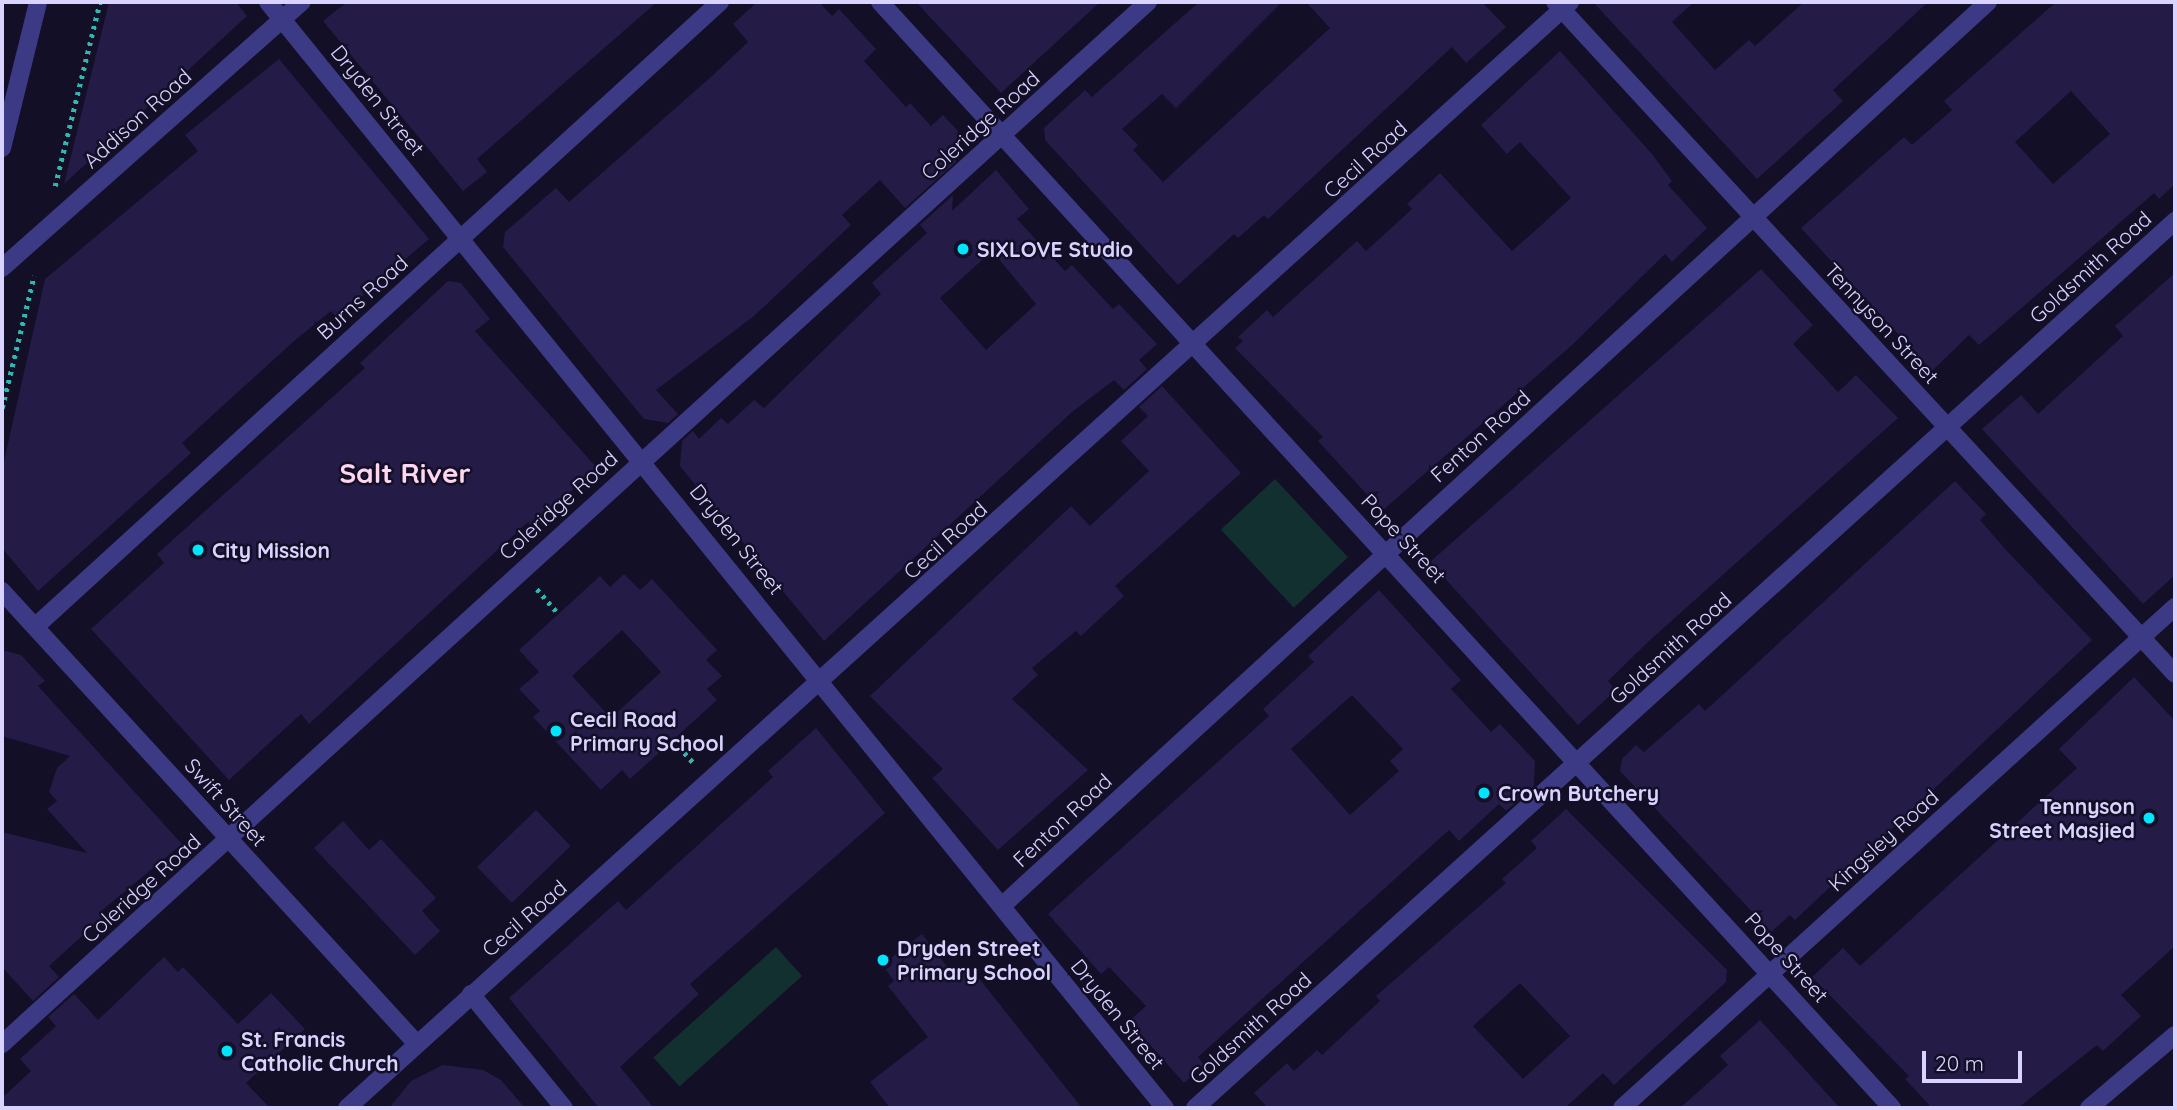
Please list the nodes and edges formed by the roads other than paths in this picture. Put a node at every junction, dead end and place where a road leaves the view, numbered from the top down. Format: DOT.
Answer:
graph roads {
  1 [pos="38,2"];
  2 [pos="268,2"];
  3 [pos="302,2"];
  4 [pos="720,2"];
  5 [pos="880,2"];
  6 [pos="1148,2"];
  7 [pos="1988,2"];
  8 [pos="1563,4"];
  9 [pos="282,19"];
  10 [pos="1002,135"];
  11 [pos="2,148"];
  12 [pos="1754,218"];
  13 [pos="2175,221"];
  14 [pos="460,238"];
  15 [pos="2,268"];
  16 [pos="1193,347"];
  17 [pos="1948,428"];
  18 [pos="643,458"];
  19 [pos="1387,551"];
  20 [pos="2,591"];
  21 [pos="2175,607"];
  22 [pos="36,626"];
  23 [pos="2141,637"];
  24 [pos="2175,674"];
  25 [pos="822,682"];
  26 [pos="1579,761"];
  27 [pos="229,839"];
  28 [pos="1003,905"];
  29 [pos="1771,973"];
  30 [pos="471,994"];
  31 [pos="2175,1035"];
  32 [pos="2,1044"];
  33 [pos="417,1044"];
  34 [pos="347,1108"];
  35 [pos="564,1108"];
  36 [pos="1165,1108"];
  37 [pos="1195,1108"];
  38 [pos="1622,1108"];
  39 [pos="1892,1108"];
  40 [pos="2089,1108"];
  1 -- 11 [label="street"];
  2 -- 9 [label="street, Dryden Street"];
  3 -- 9 [label="street, Addison Road"];
  4 -- 14 [label="street, Burns Road"];
  5 -- 10 [label="street, Pope Street"];
  6 -- 10 [label="street, Coleridge Road"];
  7 -- 12 [label="street, Fenton Road"];
  8 -- 12 [label="street, Tennyson Street"];
  8 -- 16 [label="street, Cecil Road"];
  9 -- 14 [label="street, Dryden Street"];
  9 -- 15 [label="street, Addison Road"];
  10 -- 16 [label="street, Pope Street"];
  10 -- 18 [label="street, Coleridge Road"];
  12 -- 17 [label="street, Tennyson Street"];
  12 -- 19 [label="street, Fenton Road"];
  13 -- 17 [label="street, Goldsmith Road"];
  14 -- 18 [label="street, Dryden Street"];
  14 -- 22 [label="street, Burns Road"];
  16 -- 19 [label="street, Pope Street"];
  16 -- 25 [label="street, Cecil Road"];
  17 -- 23 [label="street, Tennyson Street"];
  17 -- 26 [label="street, Goldsmith Road"];
  18 -- 25 [label="street, Dryden Street"];
  18 -- 27 [label="street, Coleridge Road"];
  19 -- 26 [label="street, Pope Street"];
  19 -- 28 [label="street, Fenton Road"];
  20 -- 22 [label="street, Swift Street"];
  21 -- 23 [label="street, Kingsley Road"];
  22 -- 27 [label="street, Swift Street"];
  23 -- 24 [label="street, Tennyson Street"];
  23 -- 29 [label="street, Kingsley Road"];
  25 -- 28 [label="street, Dryden Street"];
  25 -- 30 [label="street, Cecil Road"];
  26 -- 29 [label="street, Pope Street"];
  26 -- 37 [label="street, Goldsmith Road"];
  27 -- 32 [label="street, Coleridge Road"];
  27 -- 33 [label="street, Swift Street"];
  28 -- 36 [label="street, Dryden Street"];
  29 -- 38 [label="street, Kingsley Road"];
  29 -- 39 [label="street, Pope Street"];
  30 -- 33 [label="street, Cecil Road"];
  30 -- 35 [label="street"];
  31 -- 40 [label="street"];
  33 -- 34 [label="street, Cecil Road"];
}
